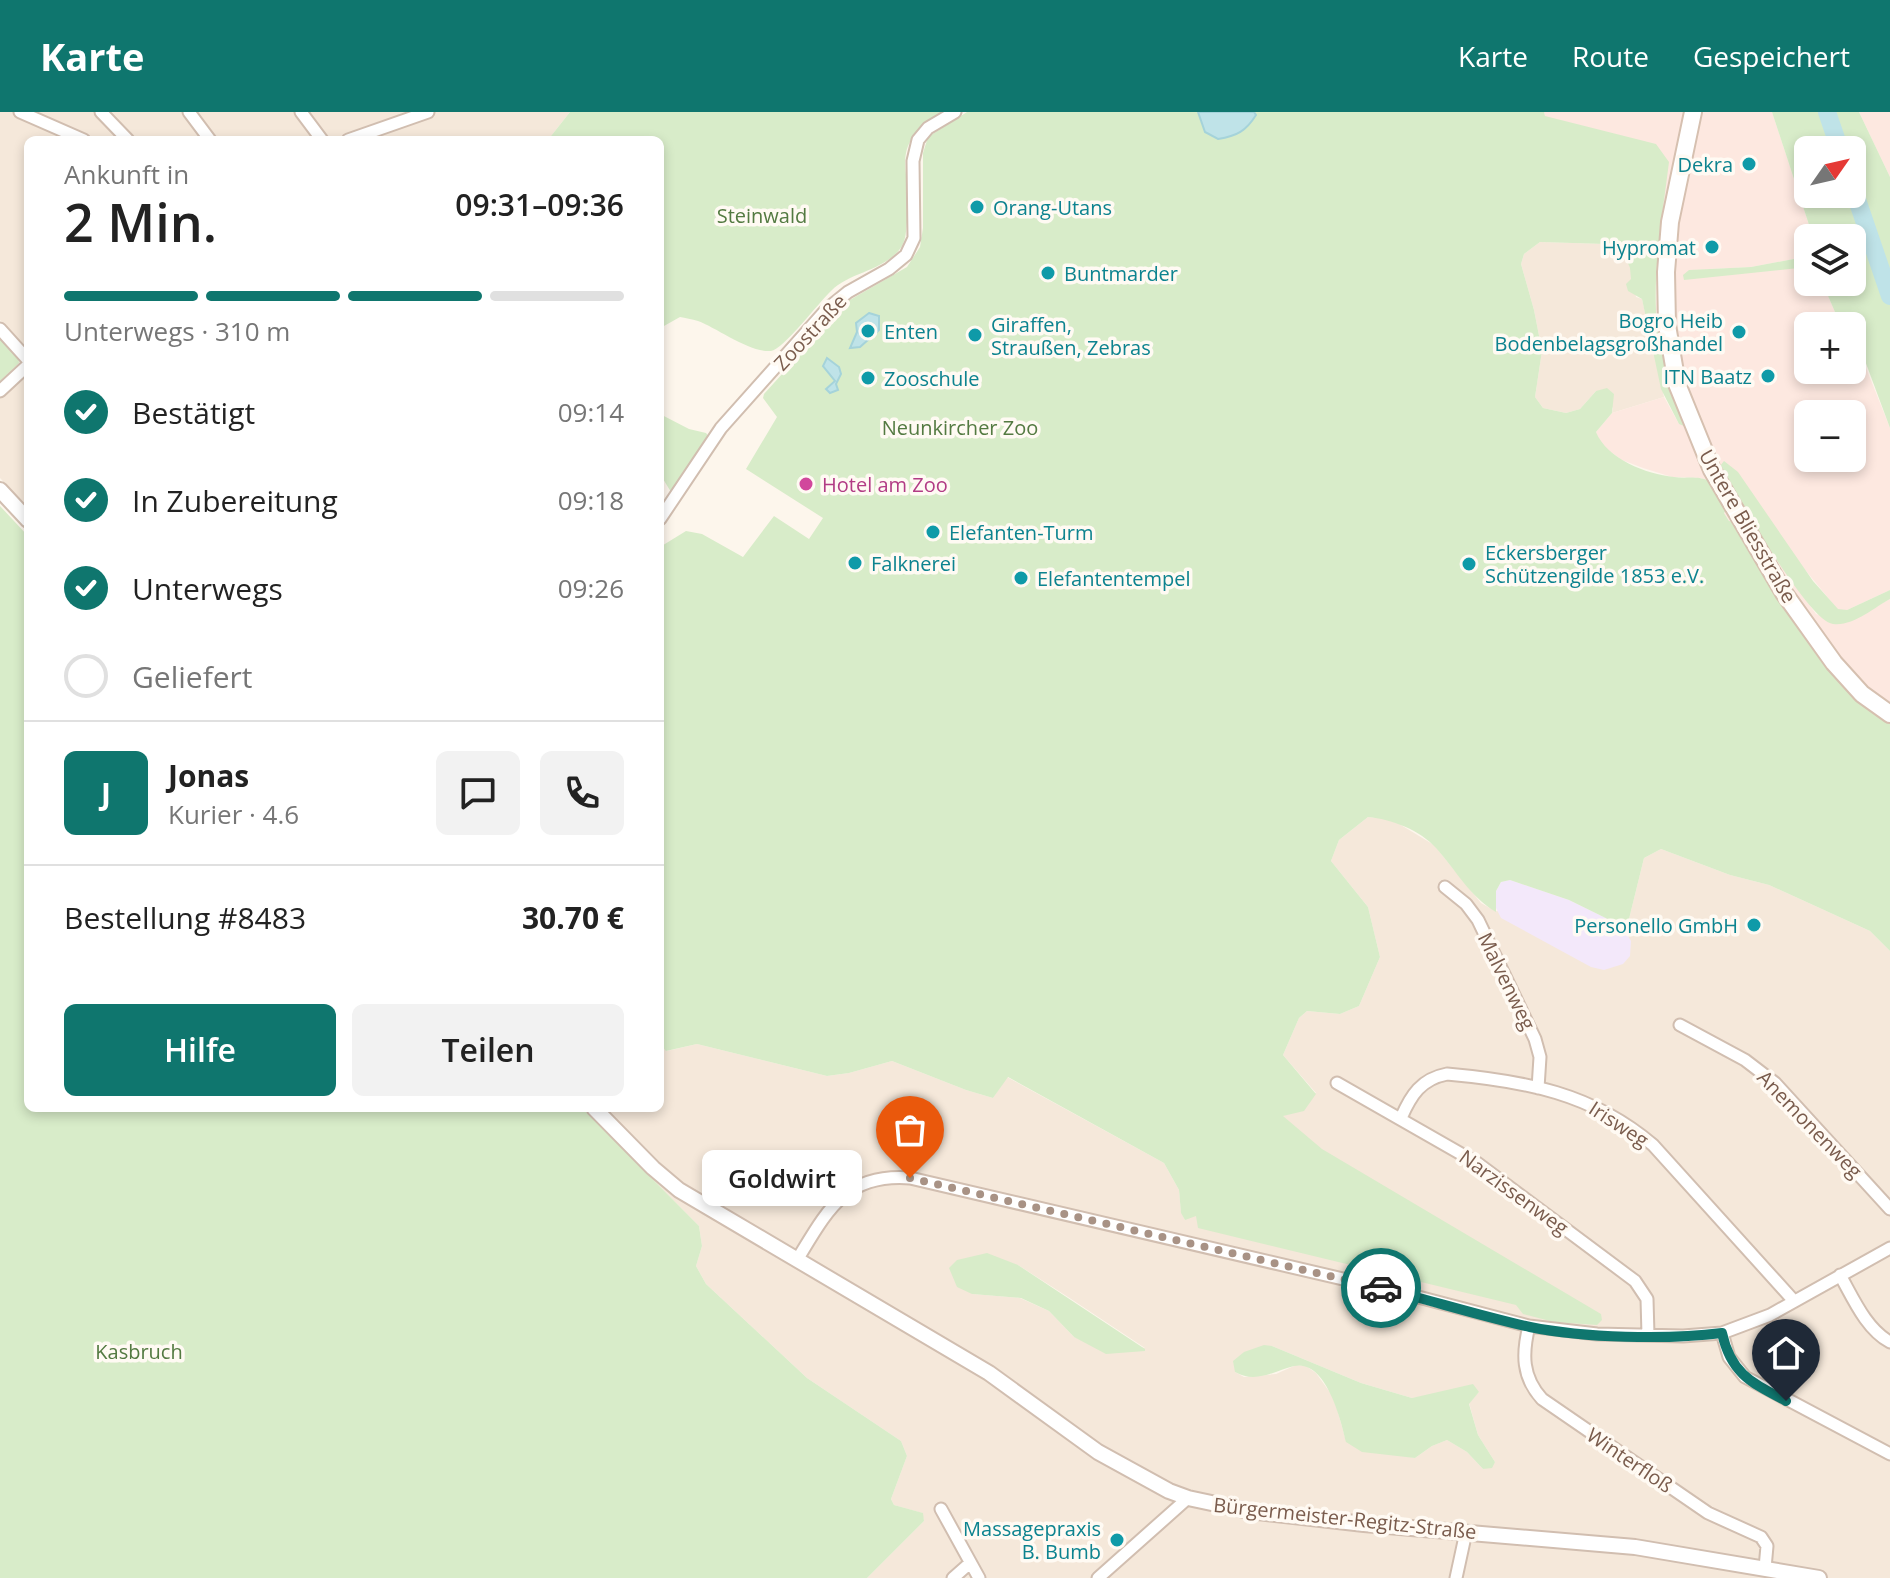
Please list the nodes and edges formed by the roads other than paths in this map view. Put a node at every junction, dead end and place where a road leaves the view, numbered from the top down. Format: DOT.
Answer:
graph roads {
  1 [pos="20,112"];
  2 [pos="101,112"];
  3 [pos="189,112"];
  4 [pos="301,112"];
  5 [pos="428,112"];
  6 [pos="955,112"];
  7 [pos="1693,112"];
  8 [pos="408,115"];
  9 [pos="75,136"];
  10 [pos="124,136"];
  11 [pos="207,136"];
  12 [pos="319,136"];
  13 [pos="358,136"];
  14 [pos="0,329"];
  15 [pos="24,361"];
  16 [pos="24,368"];
  17 [pos="0,391"];
  18 [pos="0,490"];
  19 [pos="664,513"];
  20 [pos="24,516"];
  21 [pos="1890,714"];
  22 [pos="1445,887"];
  23 [pos="1680,1025"];
  24 [pos="1337,1083"];
  25 [pos="1538,1088"];
  26 [pos="598,1112"];
  27 [pos="1401,1118"];
  28 [pos="1890,1209"];
  29 [pos="1890,1248"];
  30 [pos="797,1260"];
  31 [pos="1840,1275"];
  32 [pos="1794,1301"];
  33 [pos="1529,1326"];
  34 [pos="1722,1333"];
  35 [pos="1648,1335"];
  36 [pos="1890,1342"];
  37 [pos="1890,1454"];
  38 [pos="1188,1498"];
  39 [pos="941,1509"];
  40 [pos="1466,1532"];
  41 [pos="970,1563"];
  42 [pos="1765,1568"];
  43 [pos="953,1578"];
  44 [pos="979,1578"];
  45 [pos="1098,1578"];
  46 [pos="1456,1578"];
  47 [pos="1819,1578"];
  1 -- 9 [label="street"];
  2 -- 10 [label="street"];
  3 -- 11 [label="street"];
  4 -- 12 [label="street"];
  5 -- 8 [label="street"];
  6 -- 19 [label="street, Zoostraße"];
  7 -- 21 [label="main road, Untere Bliesstraße"];
  8 -- 13 [label="street"];
  14 -- 15 [label="street"];
  16 -- 17 [label="street"];
  18 -- 20 [label="street"];
  22 -- 25 [label="street, Malvenweg"];
  23 -- 28 [label="street, Anemonenweg"];
  24 -- 27 [label="street, Narzissenweg"];
  25 -- 27 [label="street, Irisweg"];
  25 -- 32 [label="street, Irisweg"];
  26 -- 30 [label="street, Bürgermeister-Regitz-Straße"];
  27 -- 35 [label="street, Narzissenweg"];
  29 -- 31 [label="street"];
  30 -- 33 [label="street"];
  30 -- 38 [label="street, Bürgermeister-Regitz-Straße"];
  31 -- 32 [label="street"];
  31 -- 36 [label="street"];
  32 -- 34 [label="street"];
  33 -- 35 [label="street"];
  33 -- 42 [label="street, Winterfloß"];
  34 -- 35 [label="street"];
  34 -- 37 [label="street"];
  38 -- 40 [label="street, Bürgermeister-Regitz-Straße"];
  38 -- 45 [label="street"];
  39 -- 41 [label="street"];
  40 -- 42 [label="street, Bürgermeister-Regitz-Straße"];
  40 -- 46 [label="street"];
  41 -- 43 [label="street"];
  41 -- 44 [label="street"];
  42 -- 47 [label="street, Bürgermeister-Regitz-Straße"];
}
